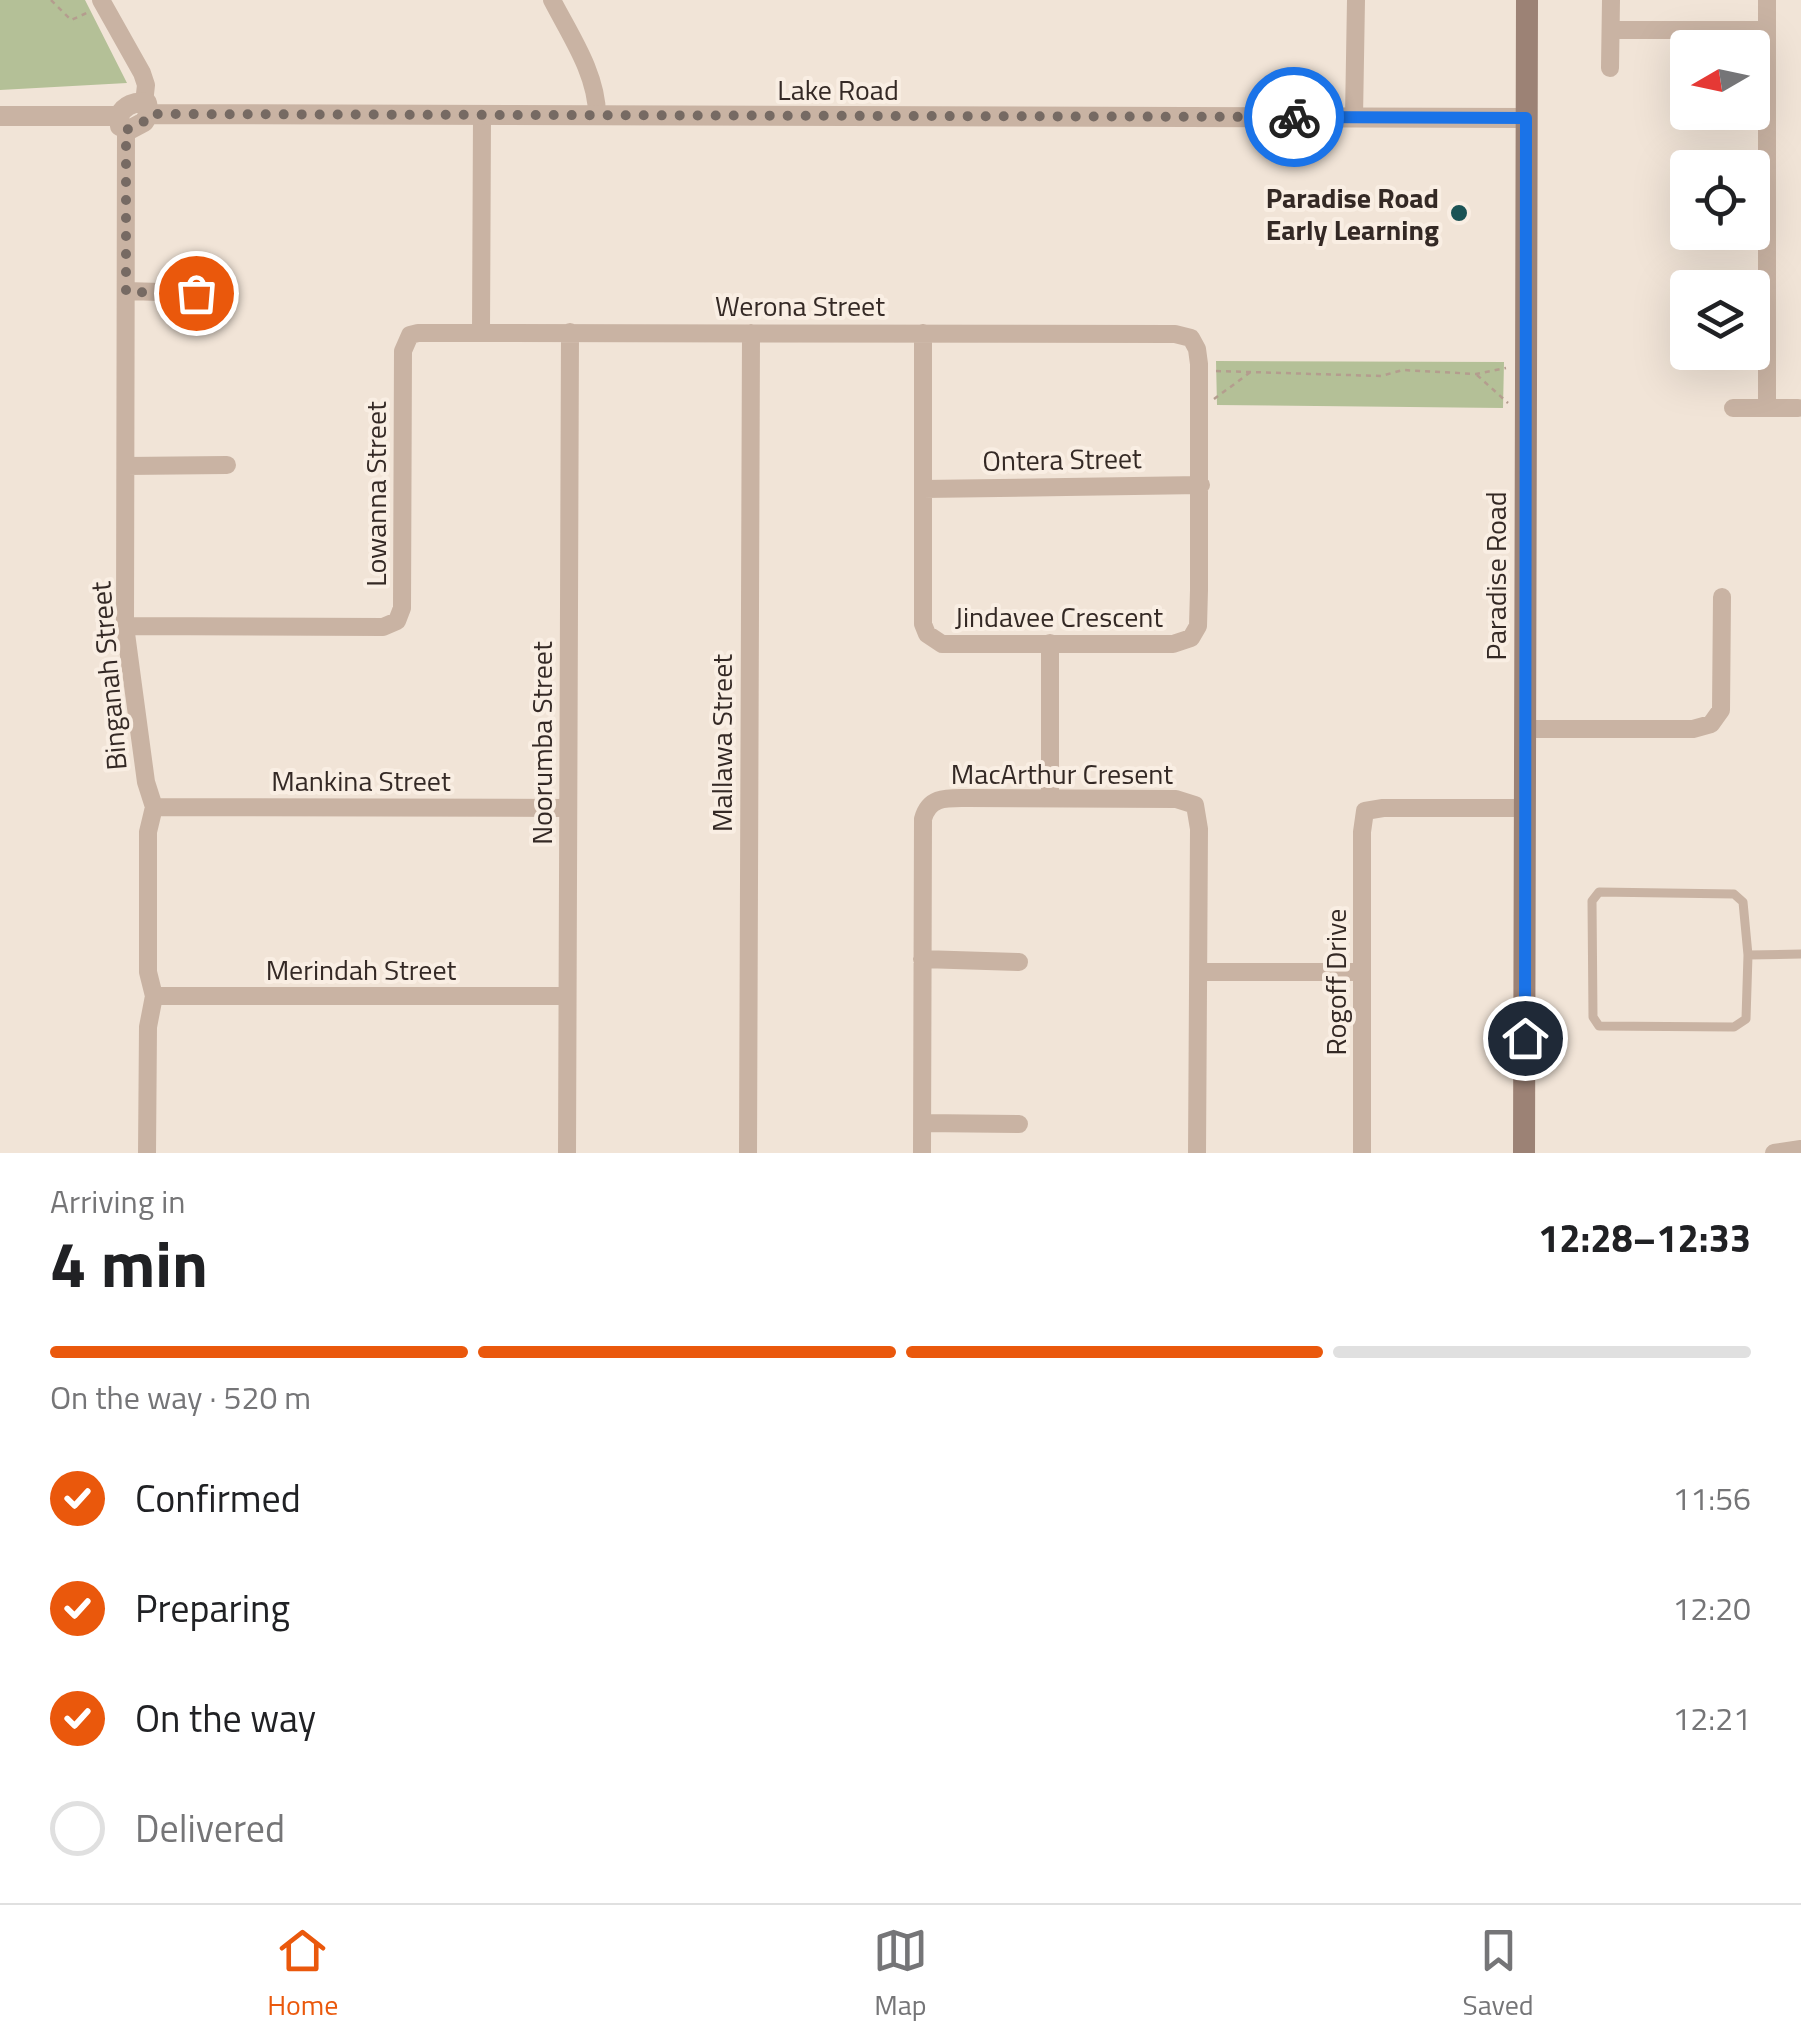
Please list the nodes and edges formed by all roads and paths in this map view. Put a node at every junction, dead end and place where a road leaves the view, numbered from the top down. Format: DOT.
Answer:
graph roads {
  1 [pos="51,0"];
  2 [pos="552,0"];
  3 [pos="1356,0"];
  4 [pos="1526,0"];
  5 [pos="1610,0"];
  6 [pos="1767,0"];
  7 [pos="102,2"];
  8 [pos="1610,30"];
  9 [pos="1670,30"];
  10 [pos="1767,30"];
  11 [pos="1610,68"];
  12 [pos="147,108"];
  13 [pos="597,115"];
  14 [pos="0,116"];
  15 [pos="482,116"];
  16 [pos="1354,118"];
  17 [pos="1526,118"];
  18 [pos="122,123"];
  19 [pos="1767,130"];
  20 [pos="126,292"];
  21 [pos="230,294"];
  22 [pos="481,332"];
  23 [pos="570,332"];
  24 [pos="751,333"];
  25 [pos="923,333"];
  26 [pos="410,335"];
  27 [pos="1191,338"];
  28 [pos="1508,368"];
  29 [pos="1252,370"];
  30 [pos="1213,371"];
  31 [pos="1476,374"];
  32 [pos="1213,400"];
  33 [pos="1508,403"];
  34 [pos="1733,408"];
  35 [pos="1767,408"];
  36 [pos="1798,408"];
  37 [pos="126,466"];
  38 [pos="227,466"];
  39 [pos="1202,485"];
  40 [pos="923,489"];
  41 [pos="1722,597"];
  42 [pos="125,626"];
  43 [pos="1050,643"];
  44 [pos="1525,729"];
  45 [pos="1050,798"];
  46 [pos="154,807"];
  47 [pos="568,808"];
  48 [pos="1526,808"];
  49 [pos="1801,954"];
  50 [pos="1748,955"];
  51 [pos="922,959"];
  52 [pos="1019,962"];
  53 [pos="1199,972"];
  54 [pos="1362,972"];
  55 [pos="154,996"];
  56 [pos="567,996"];
  57 [pos="922,1123"];
  58 [pos="1020,1124"];
  59 [pos="1801,1149"];
  60 [pos="147,1153"];
  61 [pos="567,1153"];
  62 [pos="748,1153"];
  63 [pos="922,1153"];
  64 [pos="1197,1153"];
  65 [pos="1362,1153"];
  66 [pos="1524,1153"];
  67 [pos="1774,1153"];
  1 -- 7 [label="path"];
  2 -- 13 [label="street"];
  3 -- 16 [label="street"];
  4 -- 17 [label="main road, Paradise Road"];
  5 -- 8 [label="street"];
  6 -- 10 [label="street"];
  7 -- 12 [label="street"];
  8 -- 9 [label="street"];
  8 -- 11 [label="street"];
  12 -- 15 [label="street, Lake Road"];
  12 -- 18 [label="street"];
  13 -- 15 [label="street, Lake Road"];
  13 -- 16 [label="street, Lake Road"];
  14 -- 18 [label="street"];
  15 -- 22 [label="street"];
  16 -- 17 [label="street, Lake Road"];
  17 -- 44 [label="main road, Paradise Road"];
  18 -- 20 [label="street, Binganah Street"];
  19 -- 35 [label="street"];
  20 -- 21 [label="street"];
  20 -- 37 [label="street, Binganah Street"];
  22 -- 23 [label="street, Werona Street"];
  22 -- 26 [label="street, Werona Street"];
  23 -- 24 [label="street, Werona Street"];
  23 -- 47 [label="street, Noorumba Street"];
  24 -- 25 [label="street, Werona Street"];
  24 -- 62 [label="street, Mallawa Street"];
  25 -- 27 [label="street, Werona Street"];
  25 -- 40 [label="street, Jindavee Crescent"];
  26 -- 42 [label="street, Lowanna Street"];
  27 -- 39 [label="street, Jindavee Crescent"];
  28 -- 31 [label="path"];
  29 -- 30 [label="path"];
  29 -- 31 [label="path"];
  29 -- 32 [label="path"];
  31 -- 33 [label="path"];
  34 -- 35 [label="street"];
  35 -- 36 [label="street"];
  37 -- 38 [label="street"];
  37 -- 42 [label="street, Binganah Street"];
  39 -- 40 [label="street, Ontera Street"];
  39 -- 43 [label="street, Jindavee Crescent"];
  40 -- 43 [label="street, Jindavee Crescent"];
  41 -- 44 [label="street"];
  42 -- 46 [label="street, Binganah Street"];
  43 -- 45 [label="street"];
  44 -- 48 [label="main road, Paradise Road"];
  45 -- 51 [label="street, MacArthur Cresent"];
  45 -- 53 [label="street, MacArthur Cresent"];
  46 -- 47 [label="street, Mankina Street"];
  46 -- 55 [label="street, Binganah Street"];
  47 -- 56 [label="street, Noorumba Street"];
  48 -- 54 [label="street, Rogoff Drive"];
  48 -- 66 [label="main road, Paradise Road"];
  49 -- 50 [label="lane"];
  50 -- 50 [label="lane"];
  51 -- 52 [label="street"];
  51 -- 57 [label="street, MacArthur Cresent"];
  53 -- 54 [label="street"];
  53 -- 64 [label="street, MacArthur Cresent"];
  54 -- 65 [label="street, Rogoff Drive"];
  55 -- 56 [label="street, Merindah Street"];
  55 -- 60 [label="street, Binganah Street"];
  56 -- 61 [label="street, Noorumba Street"];
  57 -- 58 [label="street"];
  57 -- 63 [label="street, MacArthur Cresent"];
  59 -- 67 [label="street"];
}
